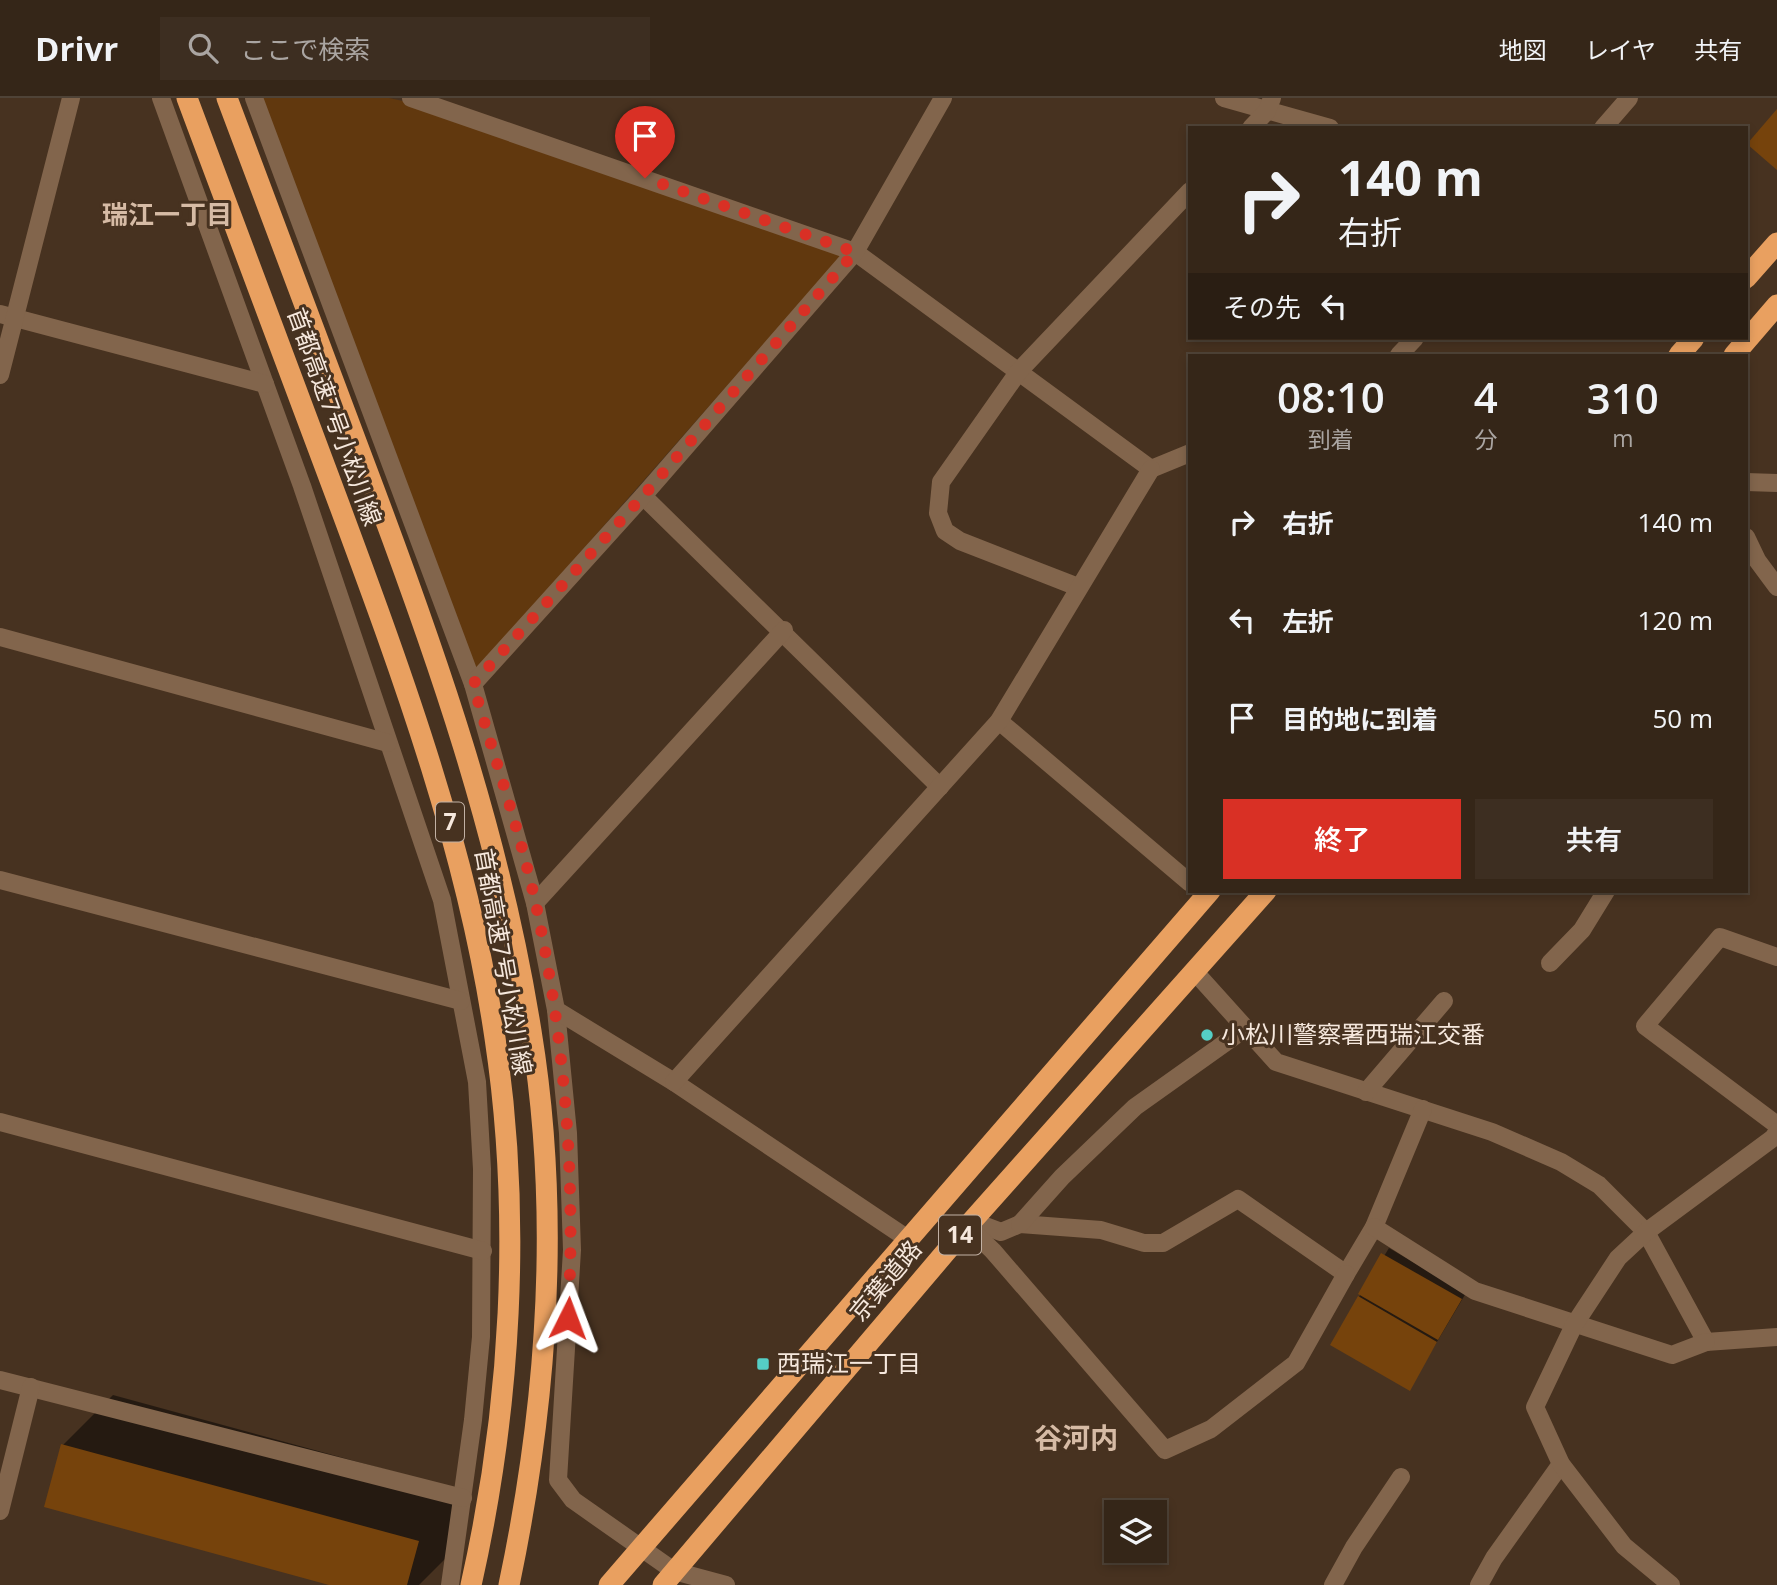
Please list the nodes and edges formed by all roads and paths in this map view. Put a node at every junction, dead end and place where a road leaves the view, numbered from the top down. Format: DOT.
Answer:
graph roads {
  1 [pos="71,98"];
  2 [pos="161,98"];
  3 [pos="187,98"];
  4 [pos="227,98"];
  5 [pos="254,98"];
  6 [pos="411,98"];
  7 [pos="943,98"];
  8 [pos="1224,98"];
  9 [pos="1629,98"];
  10 [pos="1270,104"];
  11 [pos="1253,126"];
  12 [pos="1325,126"];
  13 [pos="1605,126"];
  14 [pos="1188,193"];
  15 [pos="1777,243"];
  16 [pos="855,252"];
  17 [pos="1748,276"];
  18 [pos="1777,305"];
  19 [pos="7,316"];
  20 [pos="1748,339"];
  21 [pos="1413,340"];
  22 [pos="1692,340"];
  23 [pos="1747,340"];
  24 [pos="1400,354"];
  25 [pos="1680,354"];
  26 [pos="1735,354"];
  27 [pos="1018,371"];
  28 [pos="0,376"];
  29 [pos="265,384"];
  30 [pos="1188,454"];
  31 [pos="1151,469"];
  32 [pos="1748,482"];
  33 [pos="1777,483"];
  34 [pos="643,496"];
  35 [pos="1748,542"];
  36 [pos="1078,587"];
  37 [pos="1777,587"];
  38 [pos="784,630"];
  39 [pos="0,637"];
  40 [pos="473,684"];
  41 [pos="999,721"];
  42 [pos="388,743"];
  43 [pos="940,787"];
  44 [pos="1188,879"];
  45 [pos="0,880"];
  46 [pos="1198,893"];
  47 [pos="1264,893"];
  48 [pos="1605,893"];
  49 [pos="535,902"];
  50 [pos="1777,957"];
  51 [pos="1550,964"];
  52 [pos="1195,972"];
  53 [pos="461,1001"];
  54 [pos="1444,1001"];
  55 [pos="556,1010"];
  56 [pos="1246,1028"];
  57 [pos="674,1082"];
  58 [pos="1366,1092"];
  59 [pos="1423,1109"];
  60 [pos="0,1122"];
  61 [pos="1777,1125"];
  62 [pos="1777,1132"];
  63 [pos="970,1224"];
  64 [pos="1020,1224"];
  65 [pos="1374,1227"];
  66 [pos="1646,1233"];
  67 [pos="908,1239"];
  68 [pos="483,1251"];
  69 [pos="1346,1274"];
  70 [pos="1574,1325"];
  71 [pos="1777,1338"];
  72 [pos="1706,1342"];
  73 [pos="0,1380"];
  74 [pos="31,1387"];
  75 [pos="1561,1464"];
  76 [pos="1401,1477"];
  77 [pos="463,1498"];
  78 [pos="0,1511"];
  79 [pos="640,1549"];
  80 [pos="668,1578"];
  81 [pos="450,1585"];
  82 [pos="471,1585"];
  83 [pos="509,1585"];
  84 [pos="608,1585"];
  85 [pos="726,1585"];
  86 [pos="1333,1585"];
  87 [pos="1479,1585"];
  88 [pos="1671,1585"];
  1 -- 19 [label="street"];
  2 -- 29 [label="street"];
  3 -- 82 [label="highway, 首都高速7号小松川線 / 7"];
  4 -- 83 [label="highway, 首都高速7号小松川線 / 7"];
  5 -- 40 [label="street"];
  6 -- 16 [label="street"];
  7 -- 16 [label="street"];
  8 -- 10 [label="street"];
  9 -- 13 [label="street"];
  10 -- 11 [label="street"];
  10 -- 12 [label="street"];
  14 -- 27 [label="street"];
  15 -- 17 [label="highway"];
  16 -- 27 [label="street"];
  16 -- 34 [label="street"];
  18 -- 20 [label="highway"];
  19 -- 28 [label="street"];
  19 -- 29 [label="street"];
  21 -- 24 [label="street"];
  22 -- 25 [label="highway"];
  23 -- 26 [label="highway"];
  27 -- 31 [label="street"];
  27 -- 36 [label="street"];
  29 -- 42 [label="street"];
  30 -- 31 [label="street"];
  31 -- 36 [label="street"];
  32 -- 33 [label="street"];
  34 -- 38 [label="street"];
  34 -- 40 [label="street"];
  35 -- 37 [label="street"];
  36 -- 41 [label="street"];
  38 -- 43 [label="street"];
  38 -- 49 [label="street"];
  39 -- 42 [label="street"];
  40 -- 49 [label="street"];
  41 -- 43 [label="street"];
  41 -- 44 [label="street"];
  42 -- 53 [label="street"];
  43 -- 57 [label="street"];
  45 -- 53 [label="street"];
  46 -- 67 [label="highway, 京葉道路 / 14"];
  47 -- 52 [label="highway, 京葉道路 / 14"];
  48 -- 51 [label="street"];
  49 -- 55 [label="street"];
  50 -- 61 [label="street"];
  52 -- 56 [label="street"];
  52 -- 63 [label="highway, 京葉道路 / 14"];
  53 -- 68 [label="street"];
  54 -- 58 [label="street"];
  55 -- 57 [label="street"];
  55 -- 79 [label="street"];
  56 -- 58 [label="street"];
  56 -- 64 [label="street"];
  57 -- 67 [label="street"];
  58 -- 59 [label="street"];
  59 -- 65 [label="street"];
  59 -- 66 [label="street"];
  60 -- 68 [label="street"];
  62 -- 66 [label="street"];
  63 -- 64 [label="street"];
  63 -- 69 [label="street"];
  63 -- 80 [label="highway, 京葉道路 / 14"];
  64 -- 69 [label="street"];
  65 -- 69 [label="street"];
  65 -- 70 [label="street"];
  66 -- 70 [label="street"];
  66 -- 72 [label="street"];
  67 -- 79 [label="highway, 京葉道路 / 14"];
  68 -- 77 [label="street"];
  70 -- 72 [label="street"];
  70 -- 75 [label="street"];
  71 -- 72 [label="street"];
  73 -- 74 [label="street"];
  74 -- 77 [label="street"];
  74 -- 78 [label="street"];
  75 -- 87 [label="street"];
  75 -- 88 [label="street"];
  76 -- 86 [label="street"];
  77 -- 81 [label="street"];
  79 -- 80 [label="street"];
  79 -- 84 [label="highway, 京葉道路 / 14"];
  80 -- 85 [label="street"];
}
